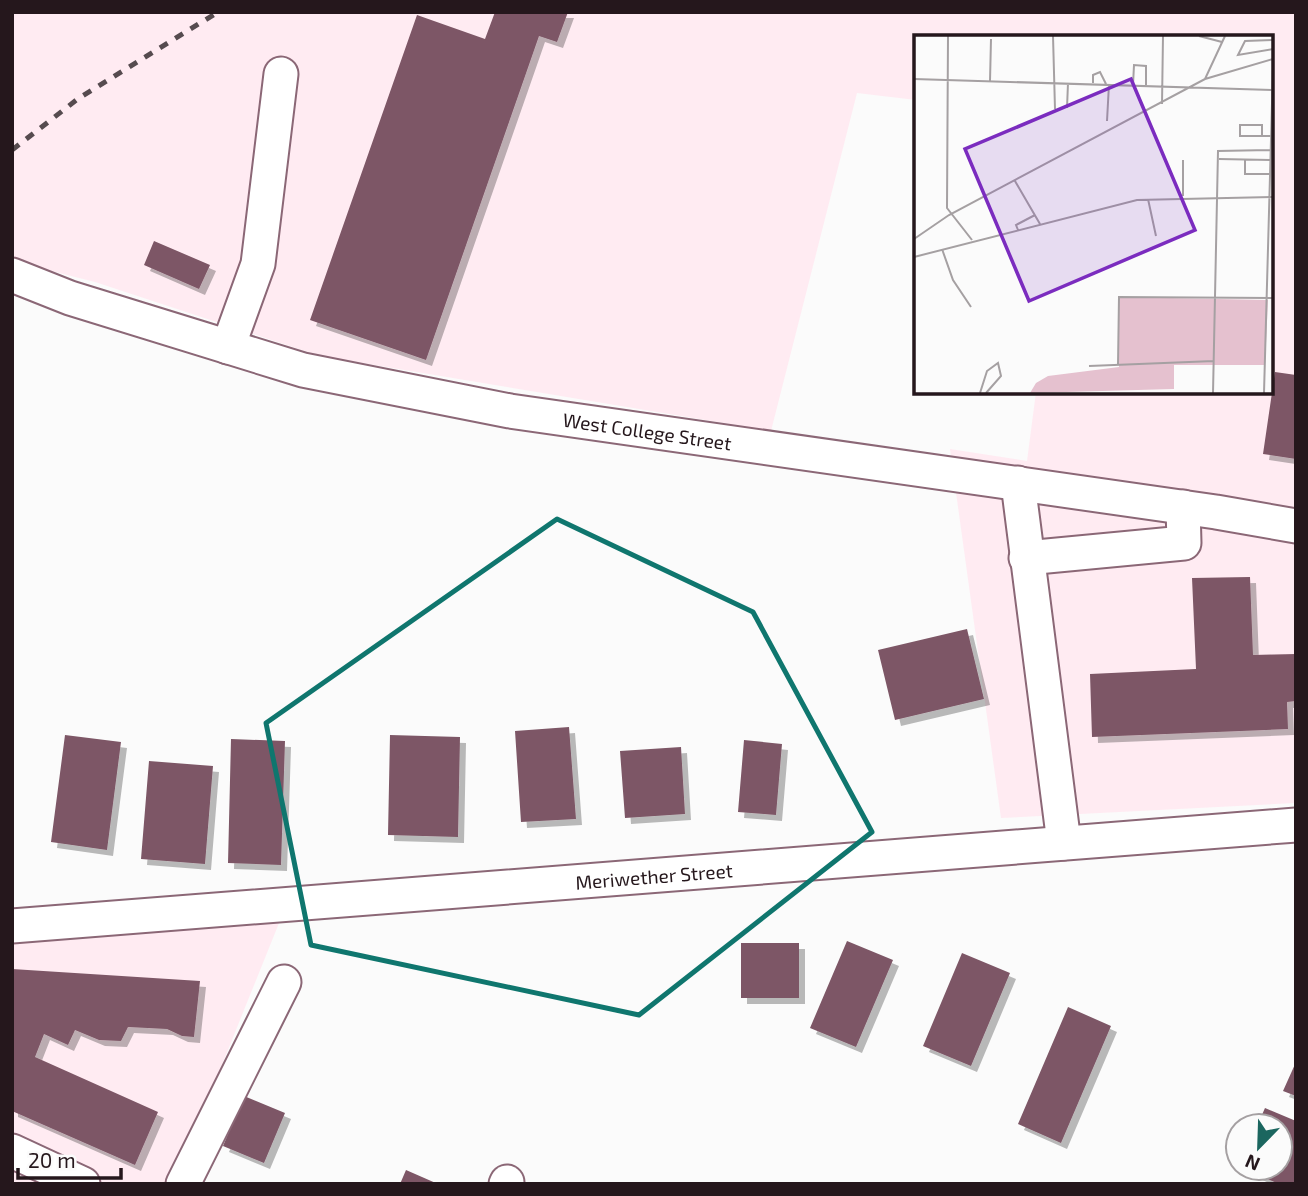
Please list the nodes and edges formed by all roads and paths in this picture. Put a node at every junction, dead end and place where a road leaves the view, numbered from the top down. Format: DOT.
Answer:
graph roads {
  1 [pos="281,74"];
  2 [pos="12,275"];
  3 [pos="228,347"];
  4 [pos="1018,483"];
  5 [pos="1183,507"];
  6 [pos="1296,526"];
  7 [pos="1026,558"];
  8 [pos="1296,825"];
  9 [pos="1064,843"];
  10 [pos="12,926"];
  11 [pos="284,982"];
  12 [pos="12,1151"];
  13 [pos="83,1184"];
  14 [pos="183,1184"];
  1 -- 3 [label="street"];
  2 -- 3 [label="street, West College Street"];
  3 -- 4 [label="street, West College Street"];
  4 -- 5 [label="street, West College Street"];
  4 -- 7 [label="street"];
  5 -- 6 [label="street, West College Street"];
  5 -- 7 [label="street"];
  7 -- 9 [label="street"];
  8 -- 9 [label="street, Meriwether Street"];
  9 -- 10 [label="street, Meriwether Street"];
  11 -- 14 [label="street"];
  12 -- 13 [label="street"];
}
